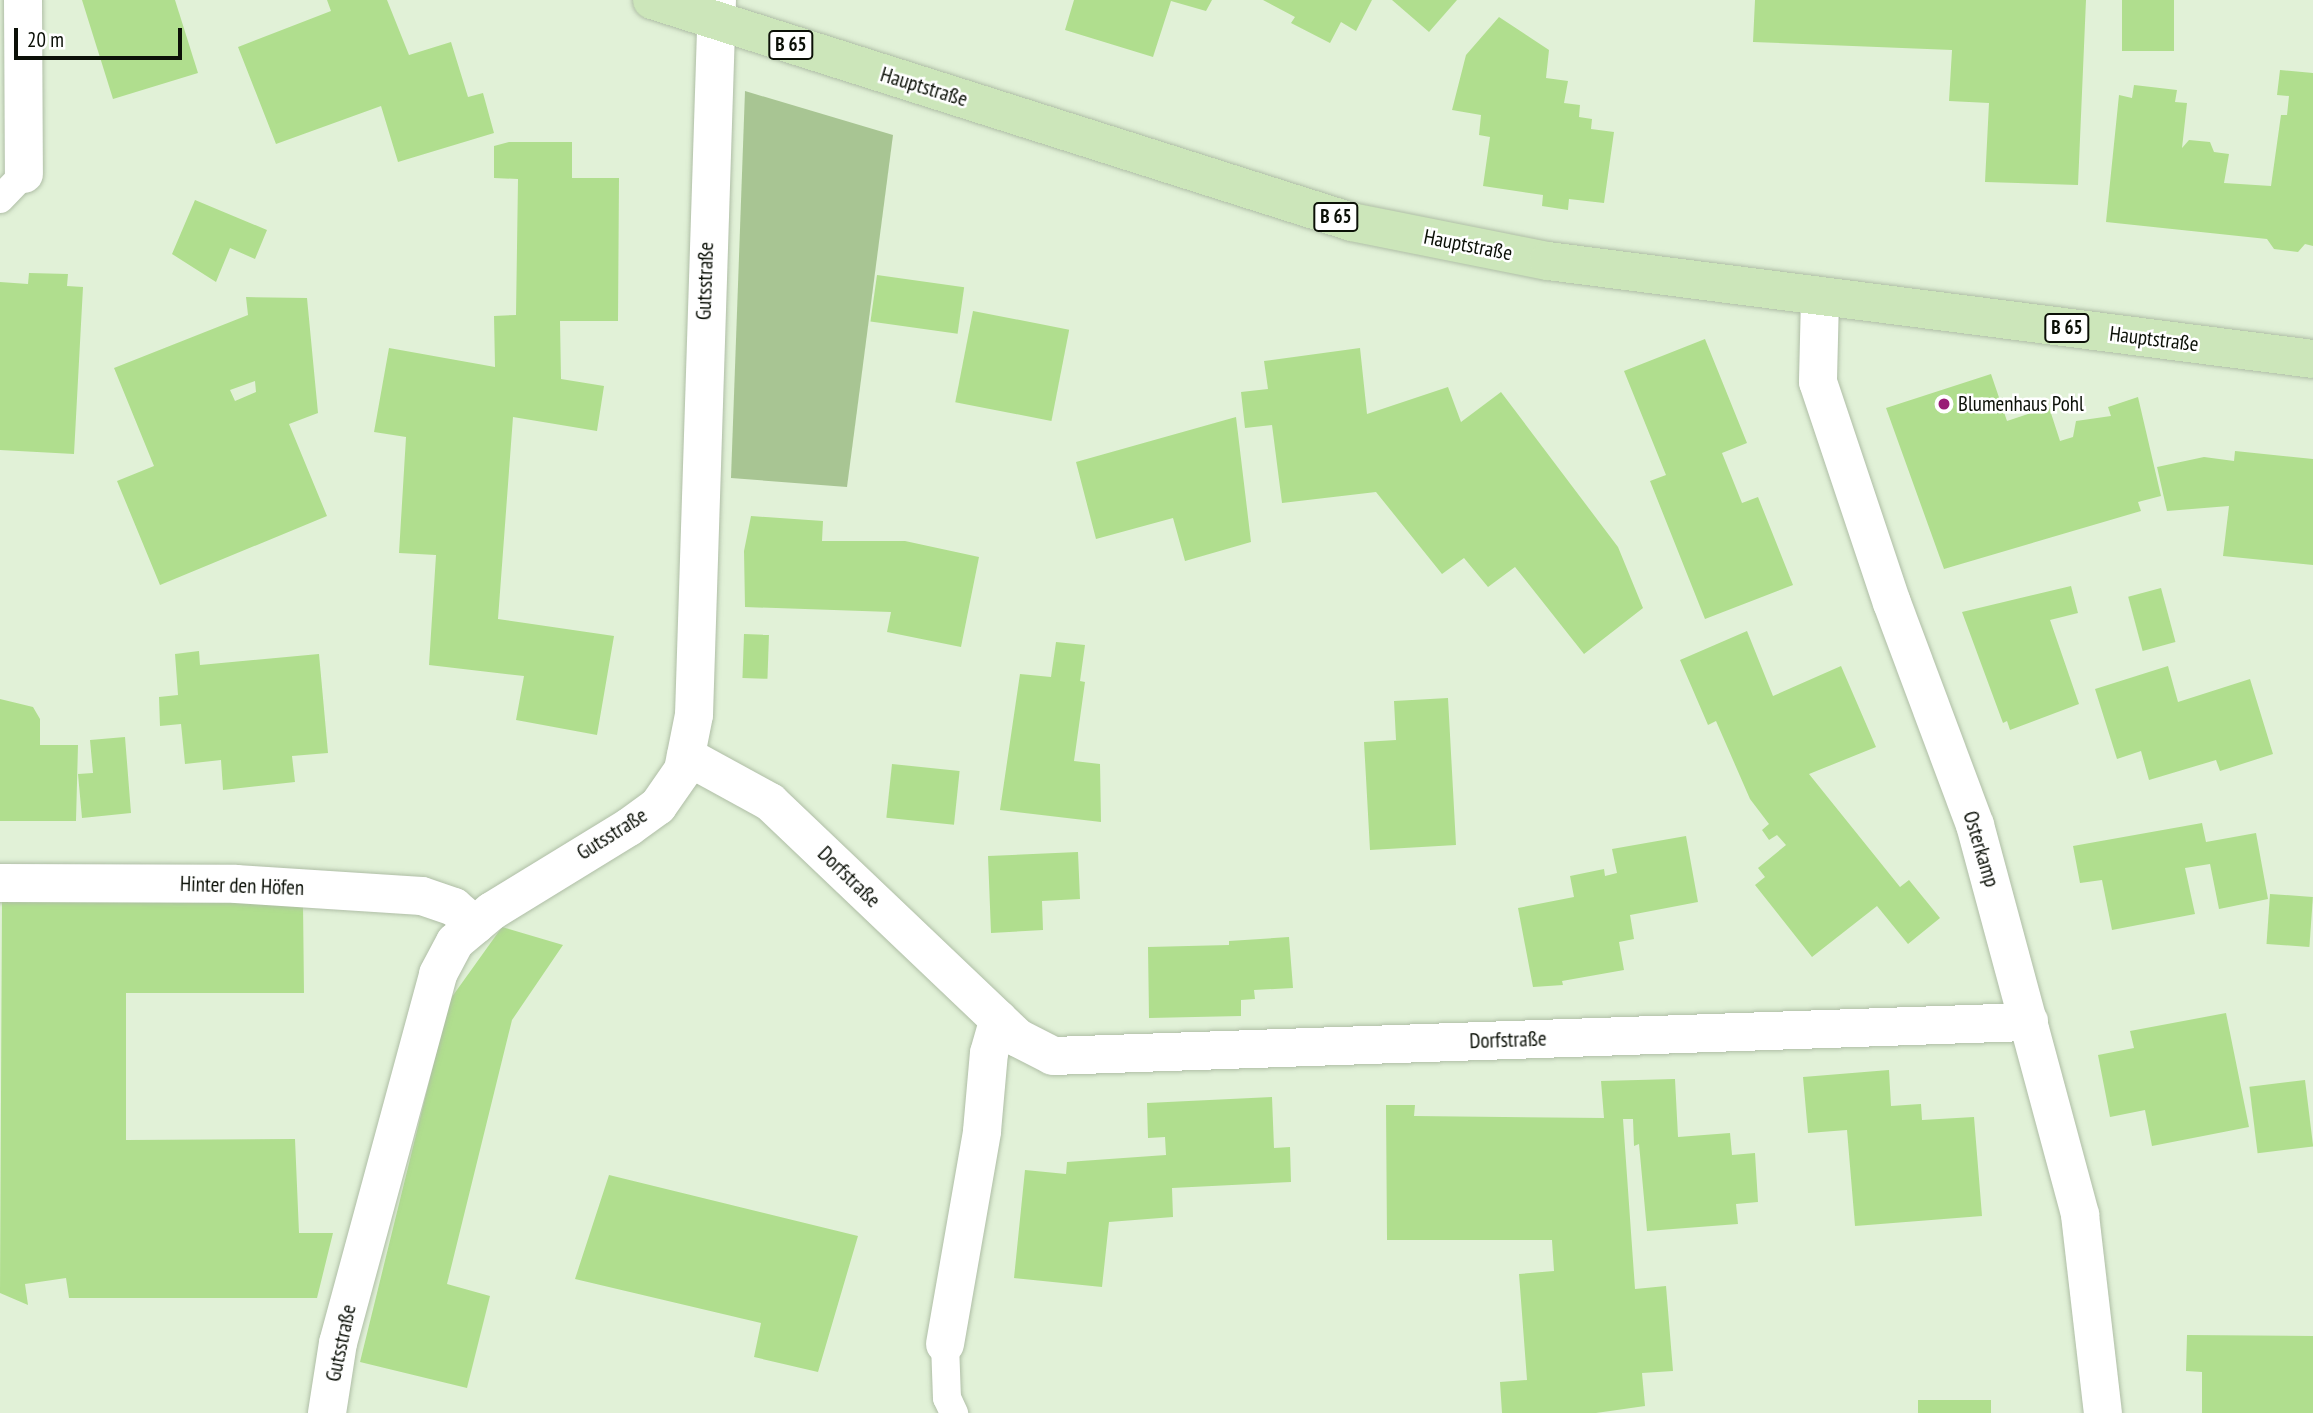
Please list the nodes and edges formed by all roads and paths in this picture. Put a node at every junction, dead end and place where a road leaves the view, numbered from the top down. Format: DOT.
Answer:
graph roads {
  1 [pos="23,0"];
  2 [pos="652,0"];
  3 [pos="716,10"];
  4 [pos="12,186"];
  5 [pos="1820,298"];
  6 [pos="2313,359"];
  7 [pos="686,756"];
  8 [pos="0,883"];
  9 [pos="475,925"];
  10 [pos="999,1019"];
  11 [pos="2029,1022"];
  12 [pos="945,1344"];
  13 [pos="327,1413"];
  14 [pos="954,1413"];
  15 [pos="2103,1413"];
  1 -- 4 [label="street"];
  2 -- 3 [label="main road, Hauptstraße / B 65"];
  3 -- 5 [label="main road, Hauptstraße / B 65"];
  3 -- 7 [label="street, Gutsstraße"];
  5 -- 6 [label="main road, Hauptstraße / B 65"];
  5 -- 11 [label="street, Osterkamp"];
  7 -- 9 [label="street, Gutsstraße"];
  7 -- 10 [label="street, Dorfstraße"];
  8 -- 9 [label="street, Hinter den Höfen"];
  9 -- 13 [label="street, Gutsstraße"];
  10 -- 11 [label="street, Dorfstraße"];
  10 -- 12 [label="street"];
  11 -- 15 [label="street, Osterkamp"];
  12 -- 14 [label="lane"];
}
